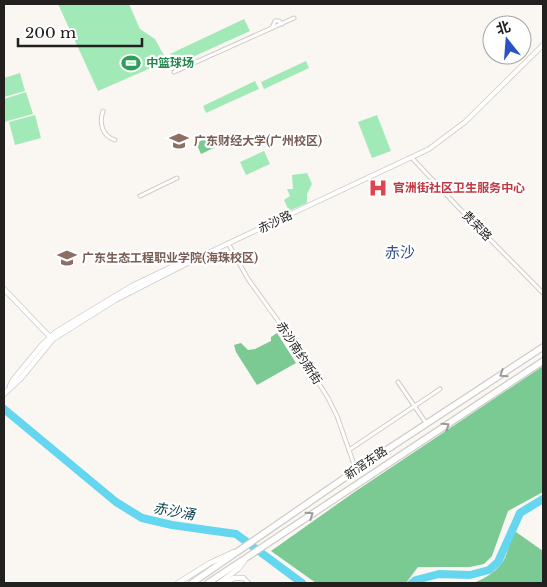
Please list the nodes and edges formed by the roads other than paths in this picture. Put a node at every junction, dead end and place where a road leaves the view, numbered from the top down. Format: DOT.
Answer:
graph roads {
  1 [pos="294,18"];
  2 [pos="543,45"];
  3 [pos="174,72"];
  4 [pos="103,111"];
  5 [pos="114,140"];
  6 [pos="412,158"];
  7 [pos="178,178"];
  8 [pos="140,196"];
  9 [pos="228,243"];
  10 [pos="192,260"];
  11 [pos="4,290"];
  12 [pos="543,293"];
  13 [pos="51,338"];
  14 [pos="543,347"];
  15 [pos="543,361"];
  16 [pos="398,382"];
  17 [pos="440,389"];
  18 [pos="4,394"];
  19 [pos="415,406"];
  20 [pos="426,423"];
  21 [pos="349,450"];
  22 [pos="356,470"];
  23 [pos="238,551"];
  24 [pos="247,558"];
  25 [pos="238,569"];
  26 [pos="243,578"];
  27 [pos="178,583"];
  28 [pos="192,583"];
  29 [pos="208,583"];
  30 [pos="218,583"];
  31 [pos="225,583"];
  32 [pos="249,583"];
  1 -- 3 [label="street"];
  2 -- 6 [label="street, 赤沙路"];
  4 -- 5 [label="street"];
  6 -- 9 [label="street, 赤沙路"];
  6 -- 12 [label="street, 贵荣路"];
  7 -- 8 [label="street"];
  9 -- 10 [label="street, 赤沙路"];
  9 -- 21 [label="street, 赤沙南约新街"];
  10 -- 13 [label="main road, 赤沙路"];
  11 -- 13 [label="street"];
  13 -- 18 [label="main road, 赤沙路"];
  14 -- 20 [label="highway, 新滘东路, one-way"];
  24 -- 15 [label="highway, 新滘东路, one-way"];
  16 -- 19 [label="street"];
  17 -- 19 [label="street"];
  19 -- 20 [label="street"];
  19 -- 21 [label="street"];
  20 -- 22 [label="highway, 新滘东路"];
  21 -- 22 [label="street, 赤沙南约新街"];
  22 -- 23 [label="highway, 新滘东路"];
  23 -- 27 [label="main road"];
  23 -- 28 [label="highway, 新滘东路"];
  24 -- 25 [label="main road"];
  24 -- 29 [label="highway, 新滘东路"];
  25 -- 26 [label="main road"];
  25 -- 30 [label="main road"];
  26 -- 31 [label="main road"];
  26 -- 32 [label="street"];
}
